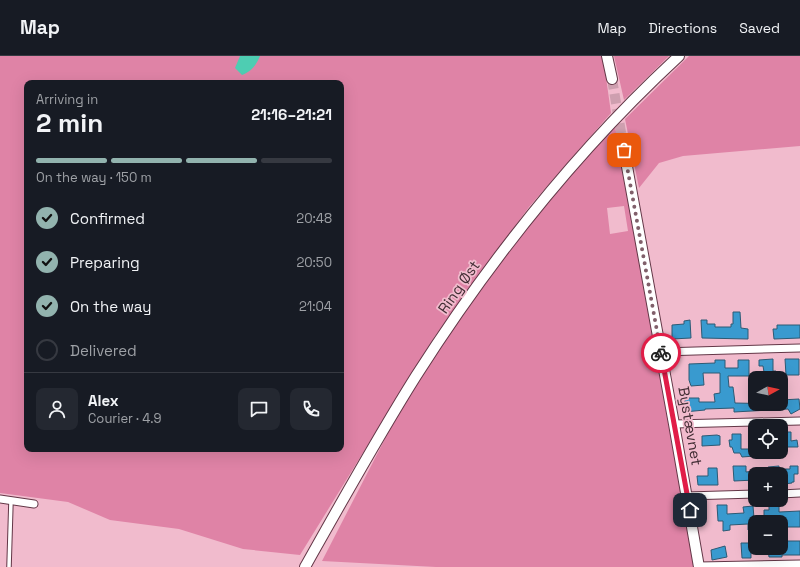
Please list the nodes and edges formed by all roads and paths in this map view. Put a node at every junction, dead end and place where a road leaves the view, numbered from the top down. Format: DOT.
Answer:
graph roads {
  1 [pos="607,56"];
  2 [pos="679,56"];
  3 [pos="612,79"];
  4 [pos="624,150"];
  5 [pos="800,348"];
  6 [pos="661,352"];
  7 [pos="800,421"];
  8 [pos="674,424"];
  9 [pos="800,493"];
  10 [pos="748,494"];
  11 [pos="788,494"];
  12 [pos="687,496"];
  13 [pos="0,499"];
  14 [pos="11,501"];
  15 [pos="34,504"];
  16 [pos="800,564"];
  17 [pos="8,567"];
  18 [pos="305,567"];
  19 [pos="699,567"];
  1 -- 3 [label="main road"];
  2 -- 18 [label="main road, Ring Øst"];
  4 -- 6 [label="main road, Bystævnet"];
  5 -- 6 [label="street"];
  6 -- 8 [label="main road, Bystævnet"];
  7 -- 8 [label="street"];
  8 -- 12 [label="main road, Bystævnet"];
  9 -- 11 [label="street"];
  10 -- 12 [label="street"];
  12 -- 19 [label="main road, Bystævnet"];
  13 -- 14 [label="street"];
  14 -- 15 [label="street"];
  14 -- 17 [label="lane"];
  16 -- 19 [label="street"];
}
